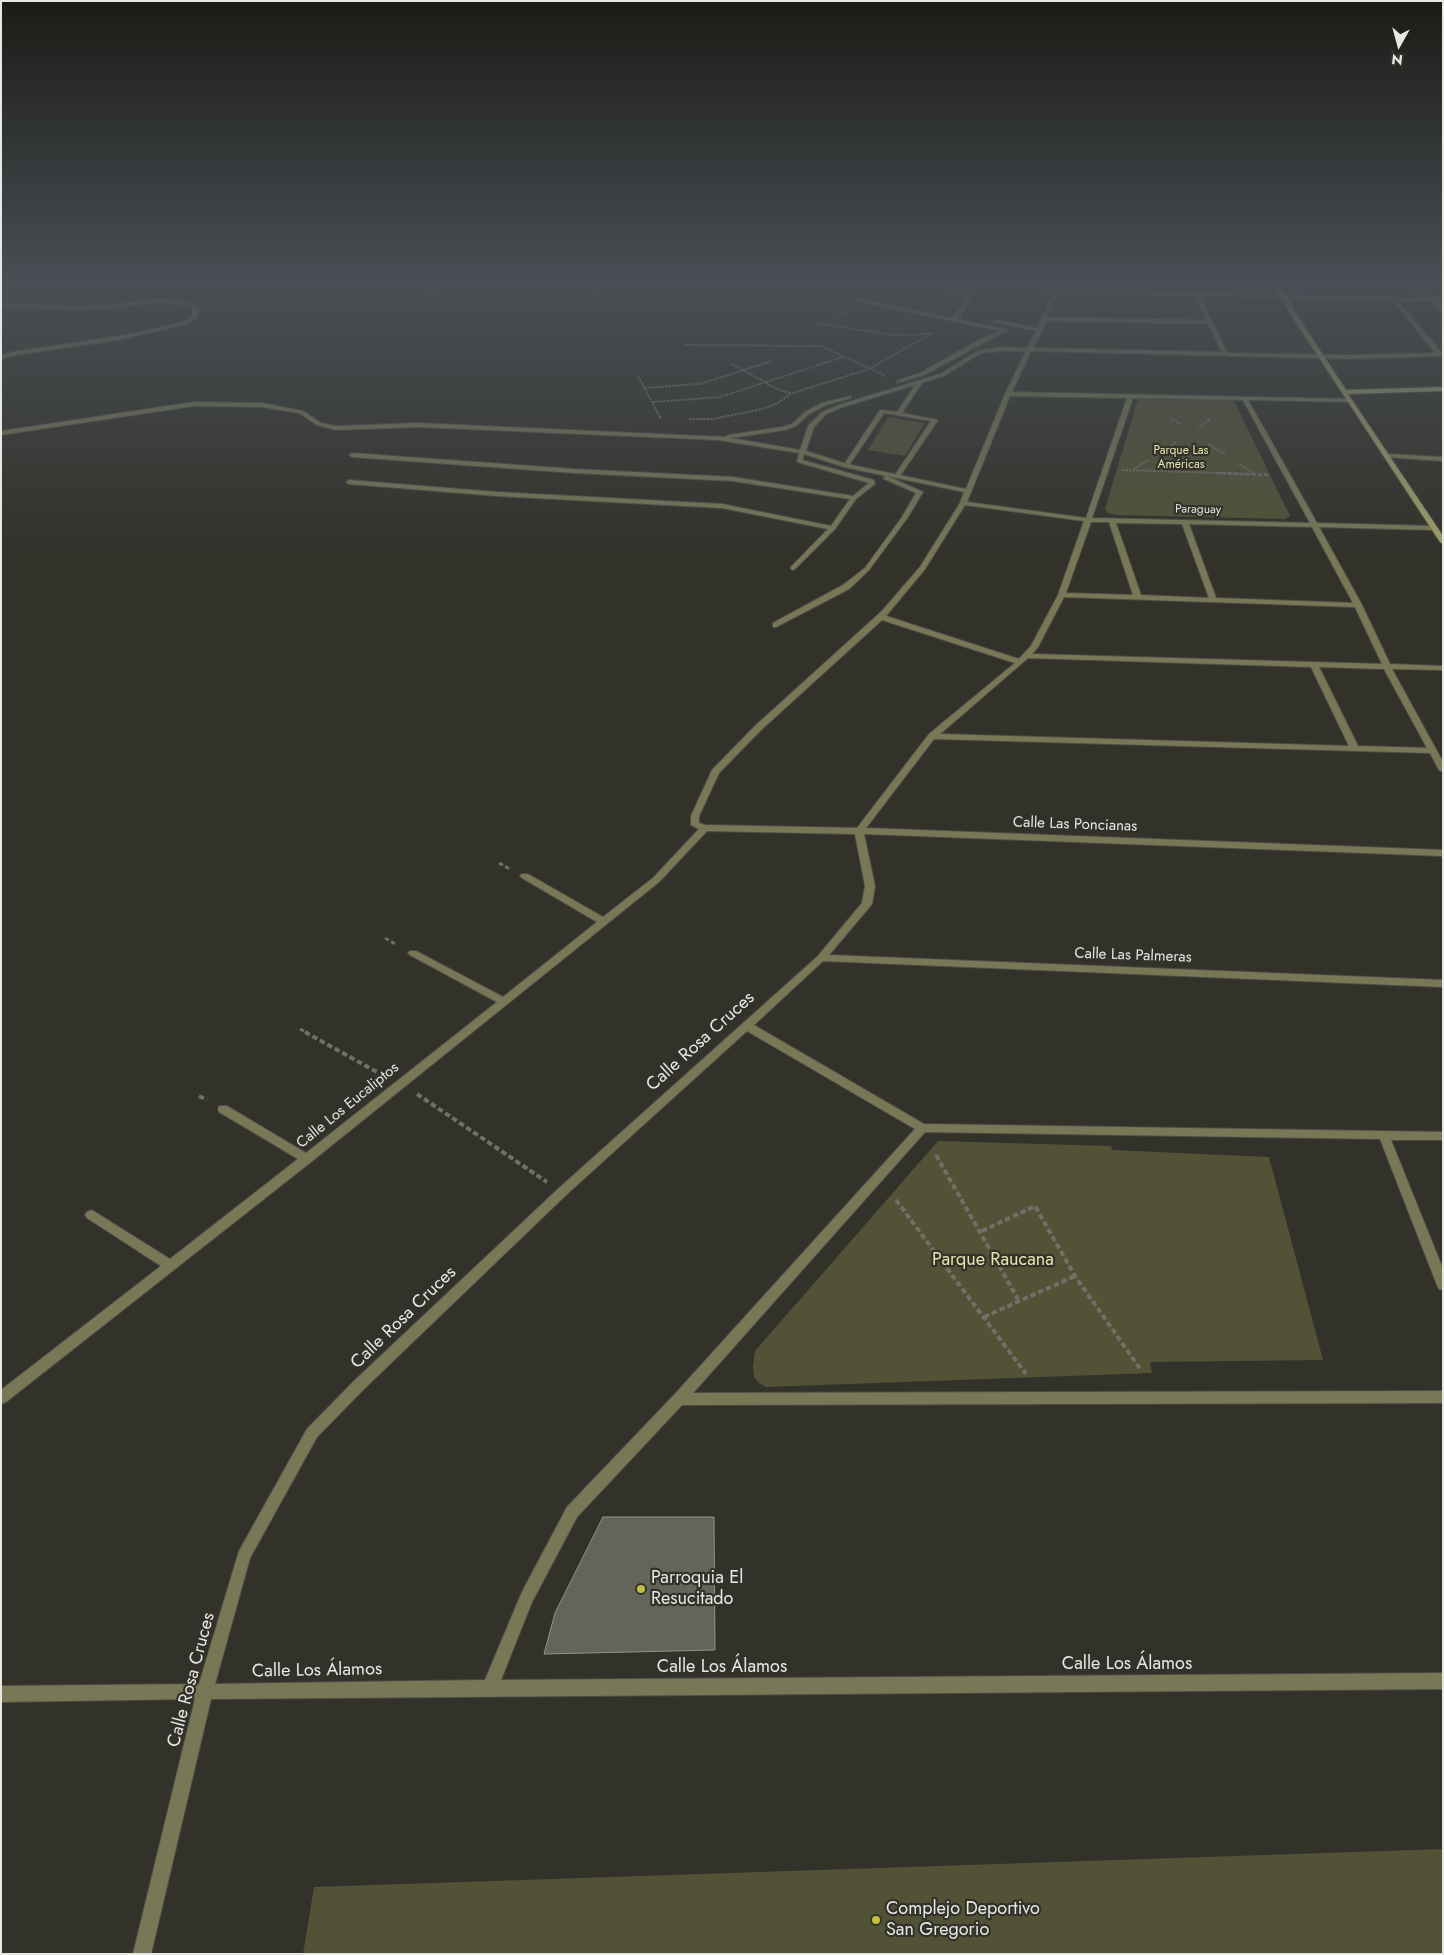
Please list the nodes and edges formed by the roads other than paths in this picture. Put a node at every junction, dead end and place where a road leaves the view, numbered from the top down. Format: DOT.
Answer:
graph roads {
  1 [pos="921,374"];
  2 [pos="943,374"];
  3 [pos="1017,374"];
  4 [pos="1333,374"];
  5 [pos="919,383"];
  6 [pos="1443,389"];
  7 [pos="1345,392"];
  8 [pos="1008,394"];
  9 [pos="1131,396"];
  10 [pos="1245,399"];
  11 [pos="1350,400"];
  12 [pos="898,414"];
  13 [pos="1,433"];
  14 [pos="718,438"];
  15 [pos="803,452"];
  16 [pos="352,455"];
  17 [pos="1387,456"];
  18 [pos="1443,458"];
  19 [pos="846,466"];
  20 [pos="869,471"];
  21 [pos="898,475"];
  22 [pos="349,482"];
  23 [pos="967,491"];
  24 [pos="854,498"];
  25 [pos="963,503"];
  26 [pos="1089,520"];
  27 [pos="1112,520"];
  28 [pos="1185,522"];
  29 [pos="1312,524"];
  30 [pos="833,528"];
  31 [pos="1433,528"];
  32 [pos="1443,542"];
  33 [pos="793,568"];
  34 [pos="1062,596"];
  35 [pos="1138,598"];
  36 [pos="1213,600"];
  37 [pos="1358,605"];
  38 [pos="880,617"];
  39 [pos="776,625"];
  40 [pos="1023,659"];
  41 [pos="1314,664"];
  42 [pos="1387,666"];
  43 [pos="1443,668"];
  44 [pos="932,736"];
  45 [pos="1354,749"];
  46 [pos="1433,751"];
  47 [pos="1443,770"];
  48 [pos="705,828"];
  49 [pos="859,830"];
  50 [pos="1443,853"];
  51 [pos="526,876"];
  52 [pos="603,921"];
  53 [pos="413,953"];
  54 [pos="821,958"];
  55 [pos="1443,984"];
  56 [pos="503,1001"];
  57 [pos="746,1024"];
  58 [pos="223,1109"];
  59 [pos="922,1128"];
  60 [pos="1384,1135"];
  61 [pos="1443,1136"];
  62 [pos="307,1159"];
  63 [pos="91,1215"];
  64 [pos="169,1265"];
  65 [pos="1443,1285"];
  66 [pos="2,1396"];
  67 [pos="1443,1397"];
  68 [pos="679,1399"];
  69 [pos="1443,1681"];
  70 [pos="490,1688"];
  71 [pos="205,1692"];
  72 [pos="1,1694"];
  73 [pos="142,1954"];
  1 -- 14 [label="street"];
  2 -- 5 [label="street"];
  3 -- 8 [label="street"];
  4 -- 7 [label="street"];
  5 -- 12 [label="street"];
  5 -- 15 [label="street"];
  6 -- 7 [label="street"];
  7 -- 11 [label="street"];
  8 -- 9 [label="street"];
  8 -- 23 [label="street"];
  9 -- 10 [label="street"];
  9 -- 26 [label="street"];
  10 -- 11 [label="street"];
  10 -- 29 [label="street"];
  11 -- 17 [label="street"];
  12 -- 19 [label="street"];
  12 -- 21 [label="street"];
  13 -- 14 [label="street"];
  14 -- 15 [label="street"];
  15 -- 19 [label="street"];
  15 -- 24 [label="street"];
  16 -- 24 [label="street"];
  17 -- 18 [label="street"];
  17 -- 31 [label="street"];
  19 -- 20 [label="street"];
  20 -- 21 [label="street"];
  20 -- 39 [label="street"];
  21 -- 23 [label="street"];
  22 -- 30 [label="street"];
  23 -- 25 [label="street"];
  24 -- 30 [label="street"];
  25 -- 26 [label="street, Paraguay"];
  25 -- 38 [label="street"];
  26 -- 27 [label="street, Paraguay"];
  26 -- 34 [label="street"];
  27 -- 28 [label="street, Paraguay"];
  27 -- 35 [label="street"];
  28 -- 29 [label="street, Paraguay"];
  28 -- 36 [label="street"];
  29 -- 31 [label="street, Paraguay"];
  29 -- 37 [label="street"];
  30 -- 33 [label="street"];
  31 -- 32 [label="street"];
  34 -- 35 [label="street"];
  34 -- 40 [label="street"];
  35 -- 36 [label="street"];
  36 -- 37 [label="street"];
  37 -- 42 [label="street"];
  38 -- 40 [label="street"];
  38 -- 48 [label="street"];
  40 -- 41 [label="street"];
  40 -- 44 [label="street"];
  41 -- 42 [label="street"];
  41 -- 45 [label="street"];
  42 -- 43 [label="street"];
  42 -- 46 [label="street"];
  44 -- 45 [label="street"];
  44 -- 49 [label="street"];
  45 -- 46 [label="street"];
  46 -- 47 [label="street"];
  48 -- 49 [label="street, Calle Las Poncianas"];
  48 -- 52 [label="street, Calle Los Eucaliptos"];
  49 -- 50 [label="street, Calle Las Poncianas"];
  49 -- 54 [label="street, Calle Rosa Cruces"];
  51 -- 52 [label="street"];
  52 -- 56 [label="street, Calle Los Eucaliptos"];
  53 -- 56 [label="street"];
  54 -- 55 [label="street, Calle Las Palmeras"];
  54 -- 57 [label="street, Calle Rosa Cruces"];
  56 -- 62 [label="street, Calle Los Eucaliptos"];
  57 -- 59 [label="street"];
  57 -- 71 [label="street, Calle Rosa Cruces"];
  58 -- 62 [label="street"];
  59 -- 60 [label="street"];
  59 -- 68 [label="street"];
  60 -- 61 [label="street"];
  60 -- 65 [label="street"];
  62 -- 64 [label="street, Calle Los Eucaliptos"];
  63 -- 64 [label="street"];
  64 -- 66 [label="street, Calle Los Eucaliptos"];
  67 -- 68 [label="street"];
  68 -- 70 [label="street"];
  69 -- 70 [label="street, Calle Los Álamos"];
  70 -- 71 [label="street, Calle Los Álamos"];
  71 -- 72 [label="street, Calle Los Álamos"];
  71 -- 73 [label="street, Calle Rosa Cruces"];
}
